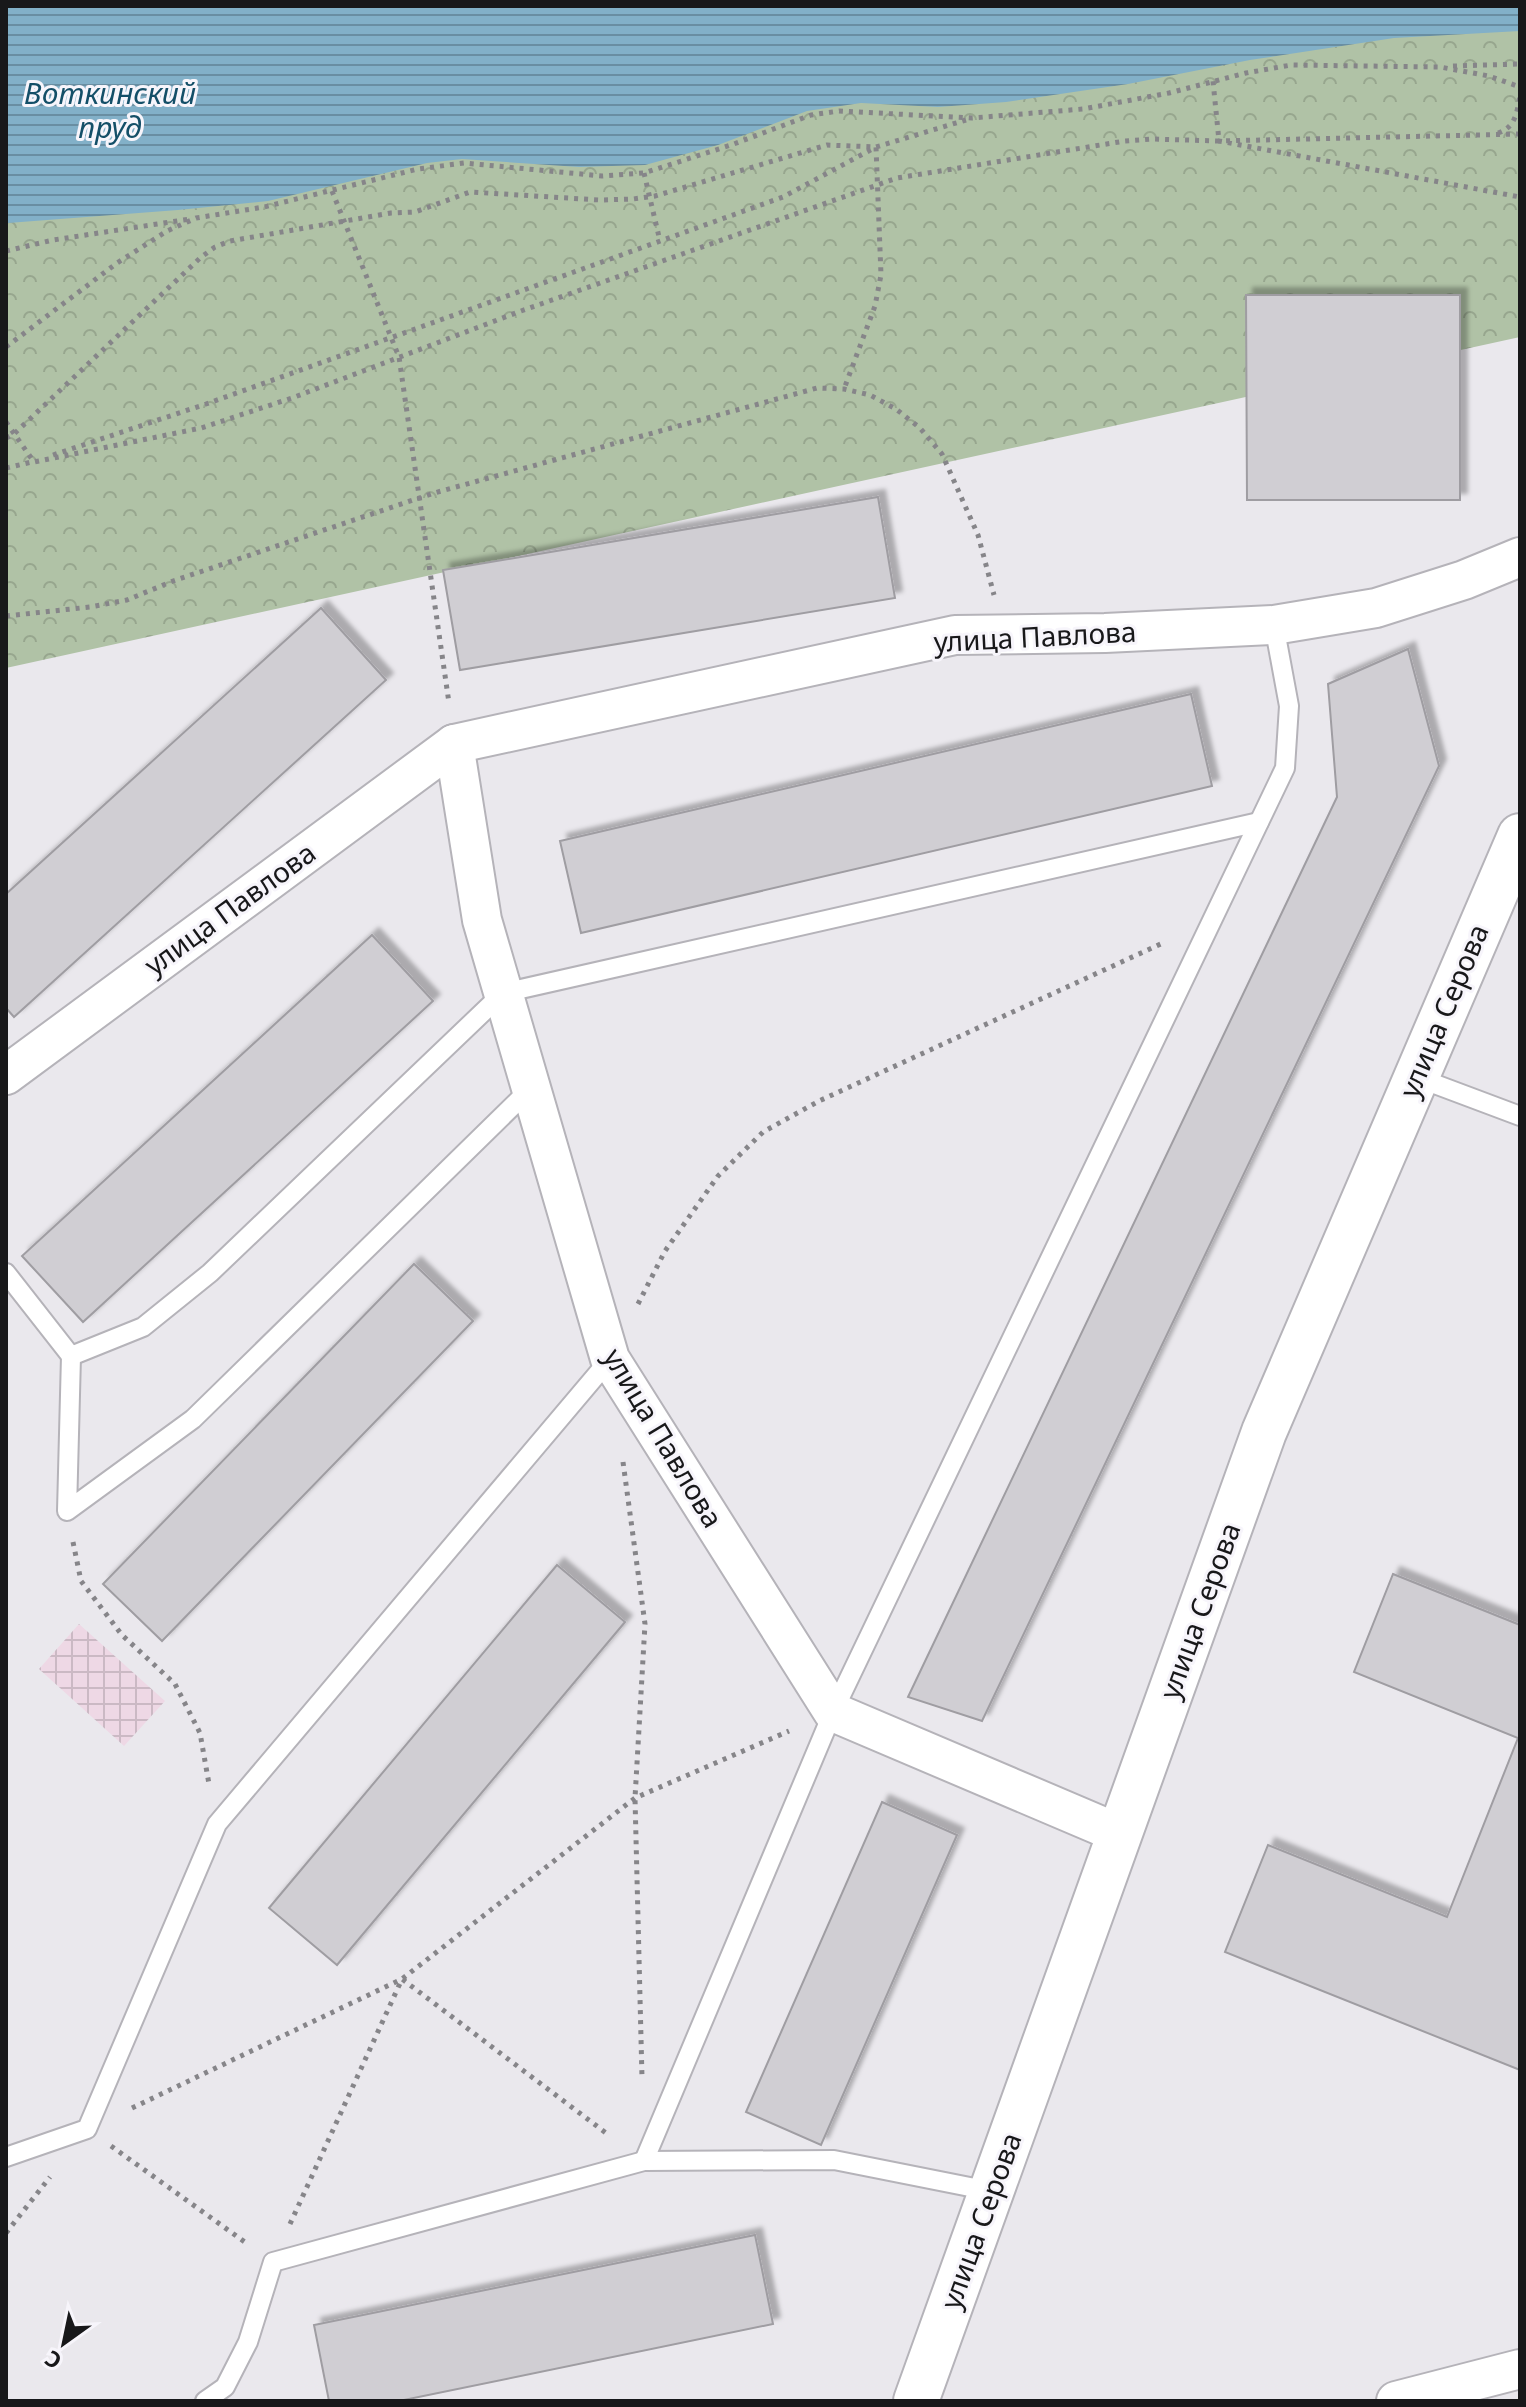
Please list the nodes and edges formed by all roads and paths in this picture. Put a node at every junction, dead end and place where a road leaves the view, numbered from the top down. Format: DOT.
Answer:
graph roads {
  1 [pos="1520,64"];
  2 [pos="1440,67"];
  3 [pos="1213,81"];
  4 [pos="1520,87"];
  5 [pos="1520,95"];
  6 [pos="972,118"];
  7 [pos="1520,134"];
  8 [pos="1494,135"];
  9 [pos="1219,141"];
  10 [pos="876,147"];
  11 [pos="644,173"];
  12 [pos="878,185"];
  13 [pos="332,191"];
  14 [pos="650,196"];
  15 [pos="1520,197"];
  16 [pos="196,218"];
  17 [pos="344,222"];
  18 [pos="660,241"];
  19 [pos="6,251"];
  20 [pos="392,337"];
  21 [pos="6,347"];
  22 [pos="399,357"];
  23 [pos="844,389"];
  24 [pos="6,422"];
  25 [pos="14,434"];
  26 [pos="6,438"];
  27 [pos="34,462"];
  28 [pos="6,468"];
  29 [pos="420,497"];
  30 [pos="1520,557"];
  31 [pos="6,616"];
  32 [pos="1274,625"];
  33 [pos="1001,634"];
  34 [pos="454,744"];
  35 [pos="1259,822"];
  36 [pos="1520,836"];
  37 [pos="1212,921"];
  38 [pos="503,993"];
  39 [pos="6,1075"];
  40 [pos="1416,1077"];
  41 [pos="531,1088"];
  42 [pos="1520,1116"];
  43 [pos="6,1273"];
  44 [pos="71,1356"];
  45 [pos="610,1359"];
  46 [pos="622,1452"];
  47 [pos="67,1511"];
  48 [pos="833,1712"];
  49 [pos="635,1798"];
  50 [pos="217,1824"];
  51 [pos="1120,1834"];
  52 [pos="402,1979"];
  53 [pos="642,2082"];
  54 [pos="87,2129"];
  55 [pos="6,2157"];
  56 [pos="644,2161"];
  57 [pos="992,2192"];
  58 [pos="6,2233"];
  59 [pos="273,2262"];
  60 [pos="1520,2369"];
  61 [pos="205,2401"];
  62 [pos="916,2401"];
  63 [pos="1396,2401"];
  1 -- 2 [label="path"];
  2 -- 3 [label="path"];
  2 -- 4 [label="path"];
  3 -- 6 [label="path"];
  3 -- 9 [label="path"];
  5 -- 8 [label="path"];
  6 -- 10 [label="path"];
  6 -- 11 [label="path"];
  7 -- 8 [label="path"];
  8 -- 9 [label="path"];
  9 -- 12 [label="path"];
  9 -- 15 [label="path"];
  10 -- 12 [label="path"];
  10 -- 14 [label="path"];
  10 -- 18 [label="path"];
  11 -- 13 [label="path"];
  11 -- 14 [label="path"];
  12 -- 22 [label="path"];
  12 -- 23 [label="path"];
  13 -- 16 [label="path"];
  13 -- 17 [label="path"];
  14 -- 17 [label="path"];
  14 -- 18 [label="path"];
  16 -- 19 [label="path"];
  16 -- 21 [label="path"];
  17 -- 20 [label="path"];
  17 -- 25 [label="path"];
  18 -- 20 [label="path"];
  20 -- 22 [label="path"];
  20 -- 27 [label="path"];
  22 -- 27 [label="path"];
  22 -- 29 [label="path"];
  23 -- 29 [label="path"];
  23 -- 33 [label="path"];
  24 -- 25 [label="path"];
  25 -- 26 [label="path"];
  25 -- 27 [label="path"];
  27 -- 28 [label="path"];
  29 -- 31 [label="path"];
  29 -- 34 [label="path"];
  30 -- 32 [label="street, улица Павлова"];
  32 -- 33 [label="street, улица Павлова"];
  32 -- 35 [label="lane"];
  33 -- 34 [label="street, улица Павлова"];
  34 -- 38 [label="street, улица Павлова"];
  34 -- 39 [label="street, улица Павлова"];
  35 -- 37 [label="lane"];
  35 -- 38 [label="lane"];
  36 -- 40 [label="main road, улица Серова"];
  37 -- 45 [label="path"];
  37 -- 48 [label="lane"];
  38 -- 41 [label="street, улица Павлова"];
  38 -- 44 [label="lane"];
  40 -- 42 [label="lane"];
  40 -- 51 [label="main road, улица Серова"];
  41 -- 45 [label="street, улица Павлова"];
  41 -- 47 [label="lane"];
  43 -- 44 [label="lane"];
  44 -- 47 [label="lane"];
  45 -- 48 [label="street, улица Павлова"];
  45 -- 50 [label="lane"];
  46 -- 49 [label="path"];
  47 -- 50 [label="path"];
  48 -- 49 [label="path"];
  48 -- 51 [label="street"];
  48 -- 56 [label="lane"];
  49 -- 52 [label="path"];
  49 -- 53 [label="path"];
  50 -- 54 [label="lane"];
  51 -- 57 [label="main road, улица Серова"];
  52 -- 54 [label="path"];
  52 -- 56 [label="path"];
  52 -- 59 [label="path"];
  54 -- 55 [label="lane"];
  54 -- 58 [label="path"];
  54 -- 59 [label="path"];
  56 -- 57 [label="lane"];
  56 -- 59 [label="lane"];
  57 -- 62 [label="main road, улица Серова"];
  59 -- 61 [label="lane"];
  60 -- 63 [label="street"];
}
